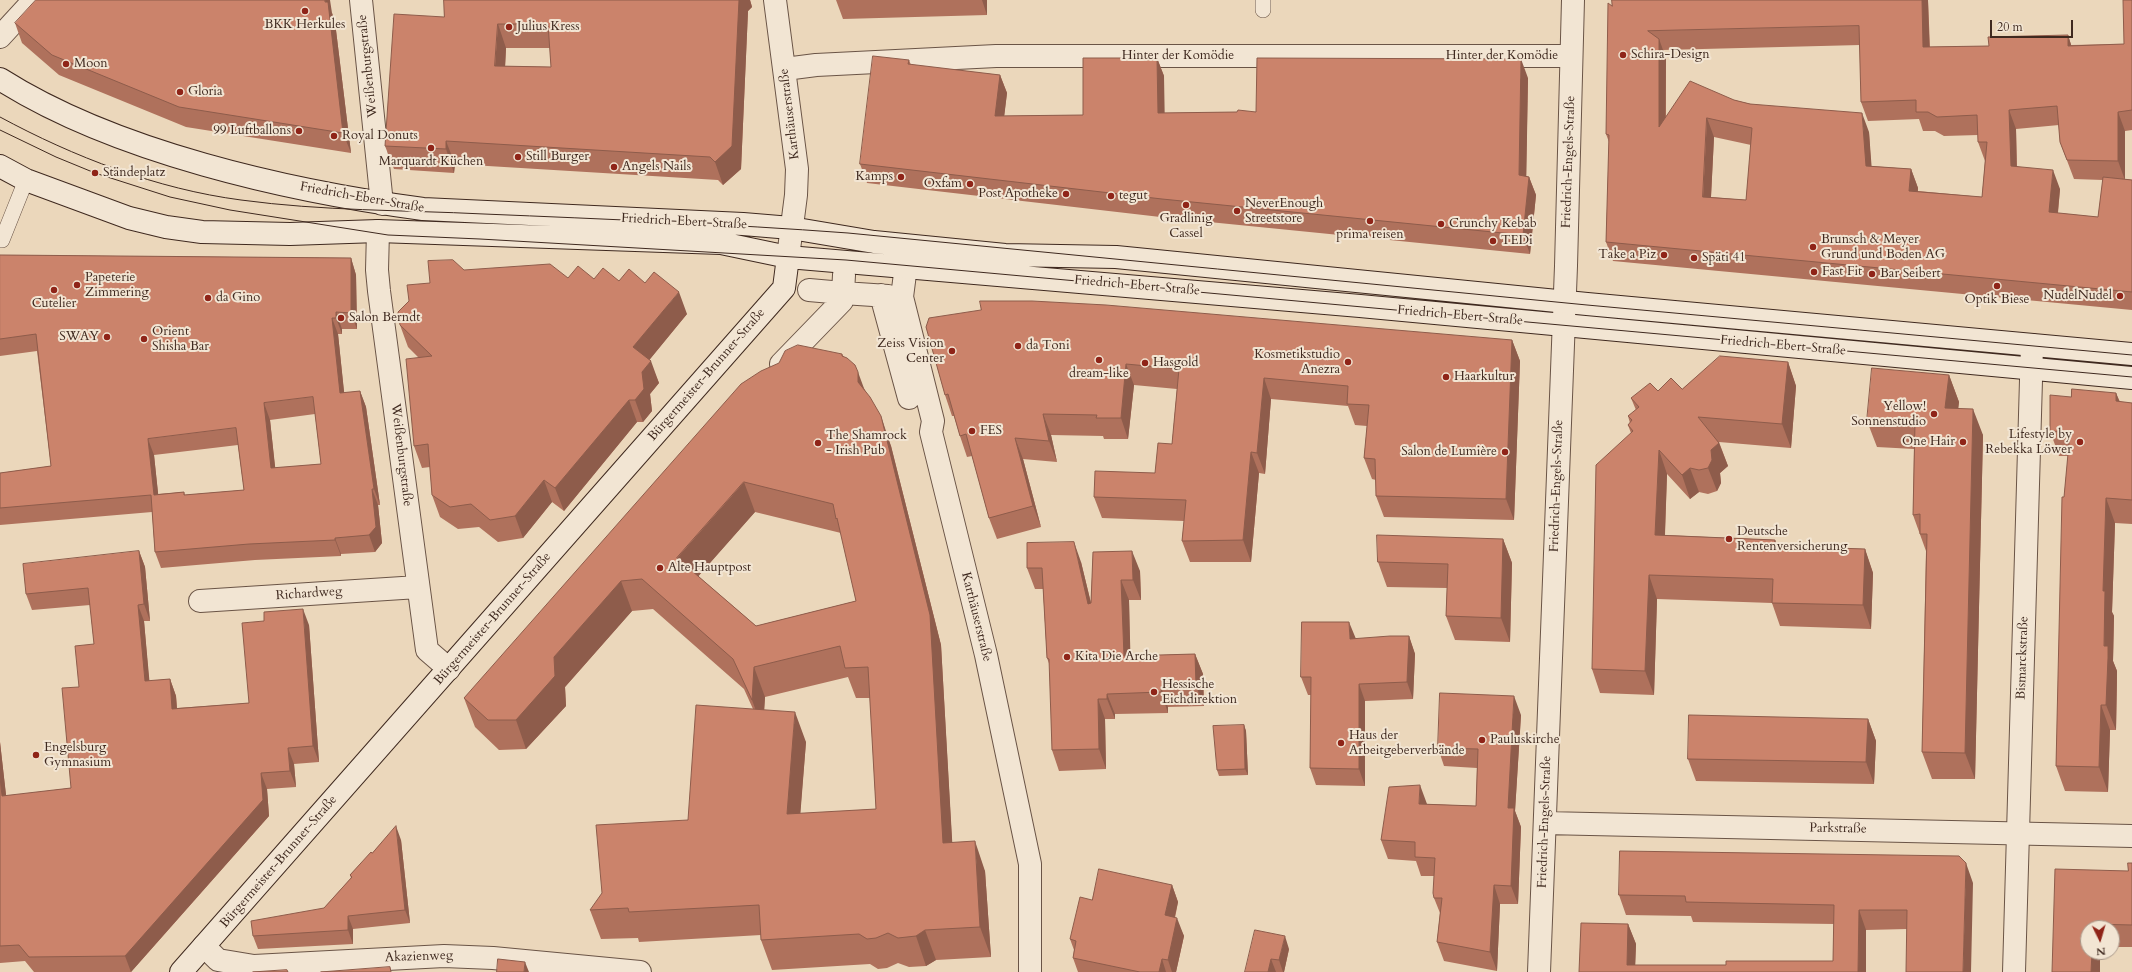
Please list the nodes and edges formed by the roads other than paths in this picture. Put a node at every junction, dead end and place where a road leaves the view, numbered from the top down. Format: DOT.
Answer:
graph roads {
  1 [pos="34,0"];
  2 [pos="361,0"];
  3 [pos="775,0"];
  4 [pos="1573,0"];
  5 [pos="0,37"];
  6 [pos="1571,56"];
  7 [pos="785,69"];
  8 [pos="0,79"];
  9 [pos="0,166"];
  10 [pos="26,180"];
  11 [pos="382,204"];
  12 [pos="791,228"];
  13 [pos="378,231"];
  14 [pos="0,240"];
  15 [pos="874,242"];
  16 [pos="721,243"];
  17 [pos="788,257"];
  18 [pos="906,266"];
  19 [pos="844,284"];
  20 [pos="809,290"];
  21 [pos="1564,302"];
  22 [pos="1563,326"];
  23 [pos="2032,345"];
  24 [pos="2132,354"];
  25 [pos="781,364"];
  26 [pos="2031,369"];
  27 [pos="2132,378"];
  28 [pos="909,398"];
  29 [pos="418,587"];
  30 [pos="200,601"];
  31 [pos="449,669"];
  32 [pos="1545,823"];
  33 [pos="2018,833"];
  34 [pos="2132,836"];
  35 [pos="204,946"];
  36 [pos="181,972"];
  37 [pos="640,972"];
  38 [pos="1030,972"];
  39 [pos="1539,972"];
  40 [pos="2014,972"];
  1 -- 5 [label="street"];
  2 -- 11 [label="street, Weißenburgstraße"];
  3 -- 7 [label="street, Karthäuserstraße"];
  4 -- 6 [label="street, Friedrich-Engels-Straße"];
  6 -- 7 [label="street, Hinter der Komödie"];
  6 -- 21 [label="street, Friedrich-Engels-Straße"];
  7 -- 12 [label="street, Karthäuserstraße"];
  8 -- 11 [label="street, Friedrich-Ebert-Straße"];
  9 -- 10 [label="street, Friedrich-Ebert-Straße"];
  10 -- 13 [label="street, Friedrich-Ebert-Straße"];
  10 -- 14 [label="lane"];
  11 -- 12 [label="street, Friedrich-Ebert-Straße"];
  12 -- 15 [label="street, Friedrich-Ebert-Straße"];
  12 -- 16 [label="street"];
  12 -- 17 [label="street"];
  13 -- 16 [label="street, Friedrich-Ebert-Straße"];
  13 -- 29 [label="street, Weißenburgstraße"];
  15 -- 17 [label="street"];
  15 -- 21 [label="street, Friedrich-Ebert-Straße"];
  16 -- 17 [label="street, Friedrich-Ebert-Straße"];
  17 -- 18 [label="street, Friedrich-Ebert-Straße"];
  17 -- 31 [label="street, Bürgermeister-Brunner-Straße"];
  18 -- 22 [label="street, Friedrich-Ebert-Straße"];
  18 -- 38 [label="street, Karthäuserstraße"];
  19 -- 20 [label="street"];
  19 -- 25 [label="street"];
  19 -- 28 [label="street"];
  21 -- 22 [label="street, Friedrich-Engels-Straße"];
  21 -- 23 [label="street, Friedrich-Ebert-Straße"];
  22 -- 26 [label="street, Friedrich-Ebert-Straße"];
  22 -- 32 [label="street, Friedrich-Engels-Straße"];
  23 -- 24 [label="street, Friedrich-Ebert-Straße"];
  23 -- 26 [label="street, Bismarckstraße"];
  26 -- 27 [label="street, Friedrich-Ebert-Straße"];
  26 -- 33 [label="street, Bismarckstraße"];
  29 -- 30 [label="street, Richardweg"];
  29 -- 31 [label="street, Weißenburgstraße"];
  31 -- 35 [label="street, Bürgermeister-Brunner-Straße"];
  32 -- 33 [label="street, Parkstraße"];
  32 -- 39 [label="street, Friedrich-Engels-Straße"];
  33 -- 34 [label="street, Parkstraße"];
  33 -- 40 [label="street, Bismarckstraße"];
  35 -- 36 [label="street, Bürgermeister-Brunner-Straße"];
  35 -- 37 [label="street, Akazienweg"];
}
